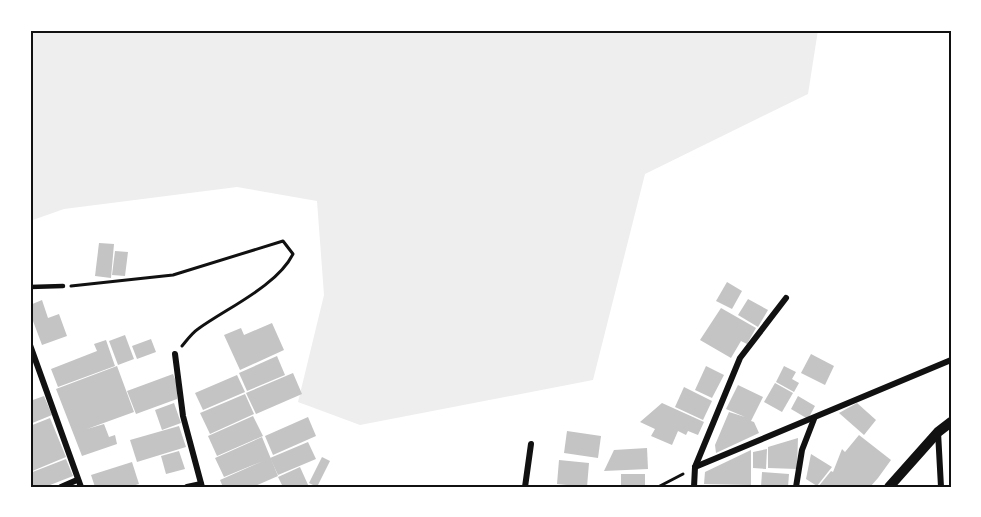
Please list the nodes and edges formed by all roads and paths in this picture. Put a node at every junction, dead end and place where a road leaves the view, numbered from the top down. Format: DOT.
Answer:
graph roads {
  1 [pos="63,286"];
  2 [pos="30,287"];
  3 [pos="786,298"];
  4 [pos="30,345"];
  5 [pos="175,354"];
  6 [pos="951,360"];
  7 [pos="814,419"];
  8 [pos="951,422"];
  9 [pos="938,432"];
  10 [pos="531,444"];
  11 [pos="695,467"];
  12 [pos="79,484"];
  13 [pos="202,486"];
  14 [pos="61,487"];
  15 [pos="187,487"];
  16 [pos="525,487"];
  17 [pos="658,487"];
  18 [pos="694,487"];
  19 [pos="796,487"];
  20 [pos="889,487"];
  21 [pos="941,487"];
  1 -- 2 [label="lane"];
  1 -- 5 [label="path"];
  3 -- 11 [label="street"];
  4 -- 12 [label="street"];
  5 -- 13 [label="street"];
  6 -- 7 [label="street"];
  7 -- 11 [label="street"];
  7 -- 19 [label="street"];
  8 -- 9 [label="street"];
  9 -- 20 [label="street"];
  9 -- 21 [label="street"];
  10 -- 16 [label="street"];
  11 -- 17 [label="path"];
  11 -- 18 [label="street"];
  12 -- 14 [label="street"];
  13 -- 15 [label="street"];
}
